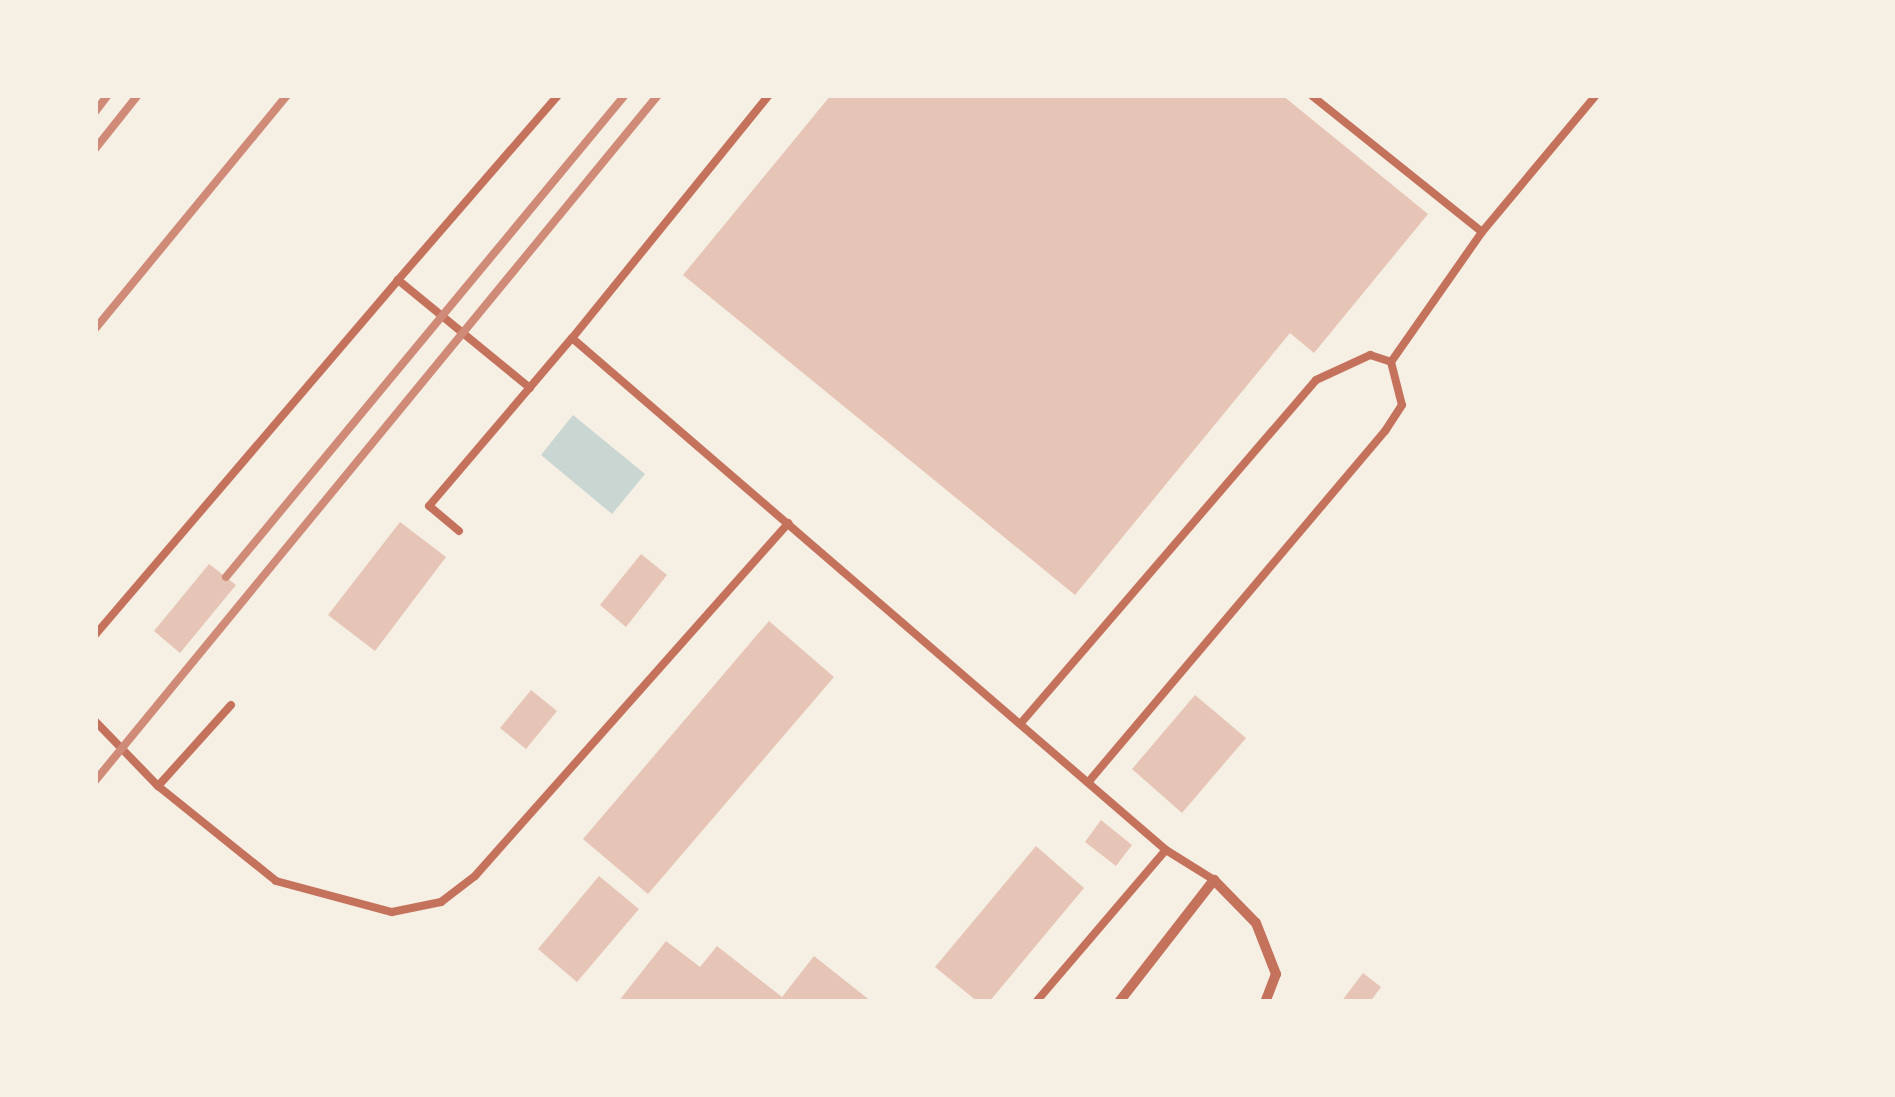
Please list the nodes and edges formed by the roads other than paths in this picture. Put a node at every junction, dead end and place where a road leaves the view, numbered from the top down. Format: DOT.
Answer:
graph roads {
  1 [pos="558,95"];
  2 [pos="768,95"];
  3 [pos="1311,95"];
  4 [pos="1596,95"];
  5 [pos="1482,232"];
  6 [pos="398,280"];
  7 [pos="572,338"];
  8 [pos="1391,362"];
  9 [pos="530,388"];
  10 [pos="788,523"];
  11 [pos="459,531"];
  12 [pos="95,635"];
  13 [pos="231,705"];
  14 [pos="95,721"];
  15 [pos="1021,724"];
  16 [pos="1088,782"];
  17 [pos="158,786"];
  18 [pos="1166,850"];
  19 [pos="1214,880"];
  20 [pos="1036,1002"];
  21 [pos="1119,1002"];
  22 [pos="1266,1002"];
  1 -- 6 [label="lane"];
  2 -- 7 [label="lane"];
  3 -- 5 [label="lane"];
  4 -- 5 [label="lane"];
  5 -- 8 [label="lane"];
  6 -- 9 [label="lane"];
  6 -- 12 [label="lane"];
  7 -- 9 [label="lane"];
  7 -- 10 [label="lane"];
  8 -- 15 [label="lane"];
  8 -- 16 [label="lane"];
  9 -- 11 [label="lane"];
  10 -- 15 [label="lane"];
  10 -- 17 [label="lane"];
  13 -- 17 [label="lane"];
  14 -- 17 [label="lane"];
  15 -- 16 [label="lane"];
  16 -- 18 [label="lane"];
  18 -- 19 [label="lane"];
  18 -- 20 [label="lane"];
  19 -- 21 [label="street"];
  19 -- 22 [label="street"];
}
